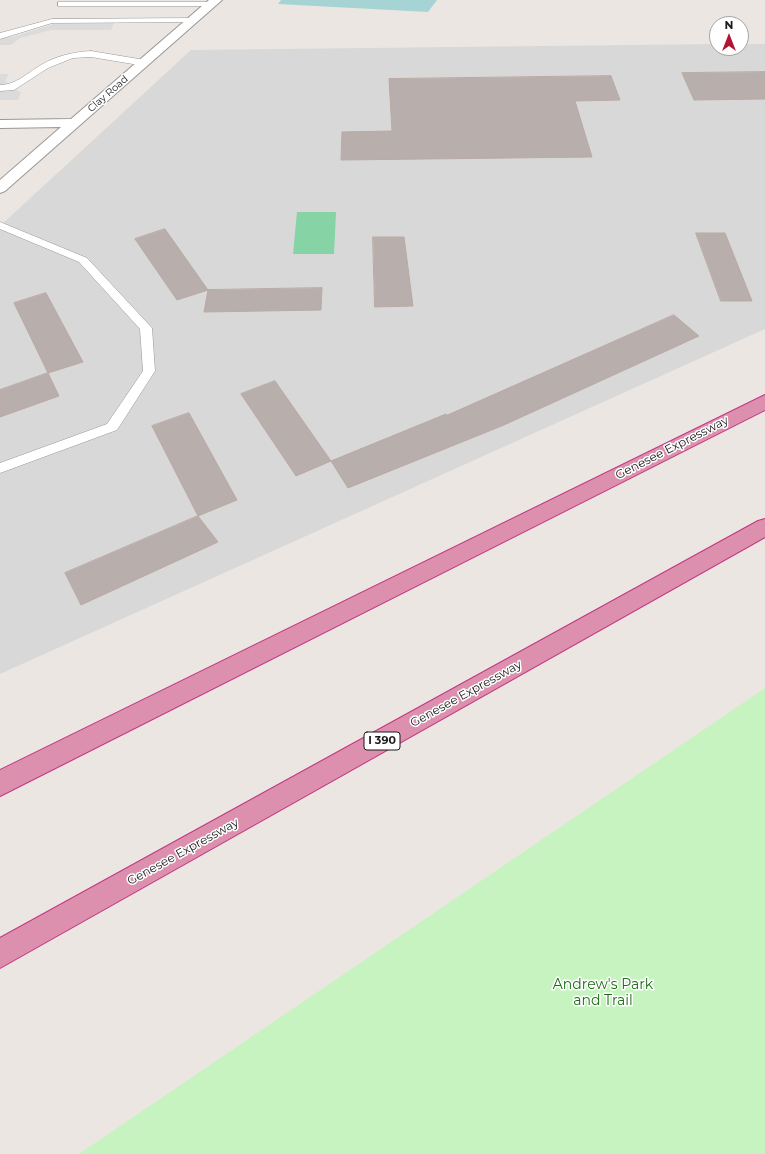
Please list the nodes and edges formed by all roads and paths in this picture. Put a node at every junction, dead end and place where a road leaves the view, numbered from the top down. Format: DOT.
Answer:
graph roads {
  1 [pos="214,2"];
  2 [pos="61,4"];
  3 [pos="193,20"];
  4 [pos="0,36"];
  5 [pos="145,63"];
  6 [pos="0,88"];
  7 [pos="75,123"];
  8 [pos="0,124"];
  9 [pos="0,188"];
  10 [pos="0,226"];
  11 [pos="765,402"];
  12 [pos="0,468"];
  13 [pos="765,527"];
  14 [pos="0,783"];
  15 [pos="0,954"];
  1 -- 2 [label="lane"];
  1 -- 3 [label="street, Clay Road"];
  3 -- 4 [label="lane"];
  3 -- 5 [label="street, Clay Road"];
  5 -- 6 [label="lane"];
  5 -- 7 [label="street, Clay Road"];
  7 -- 8 [label="street"];
  7 -- 9 [label="street, Clay Road"];
  10 -- 12 [label="lane"];
  11 -- 14 [label="highway, Genesee Expressway"];
  13 -- 15 [label="highway, Genesee Expressway / I 390"];
}
